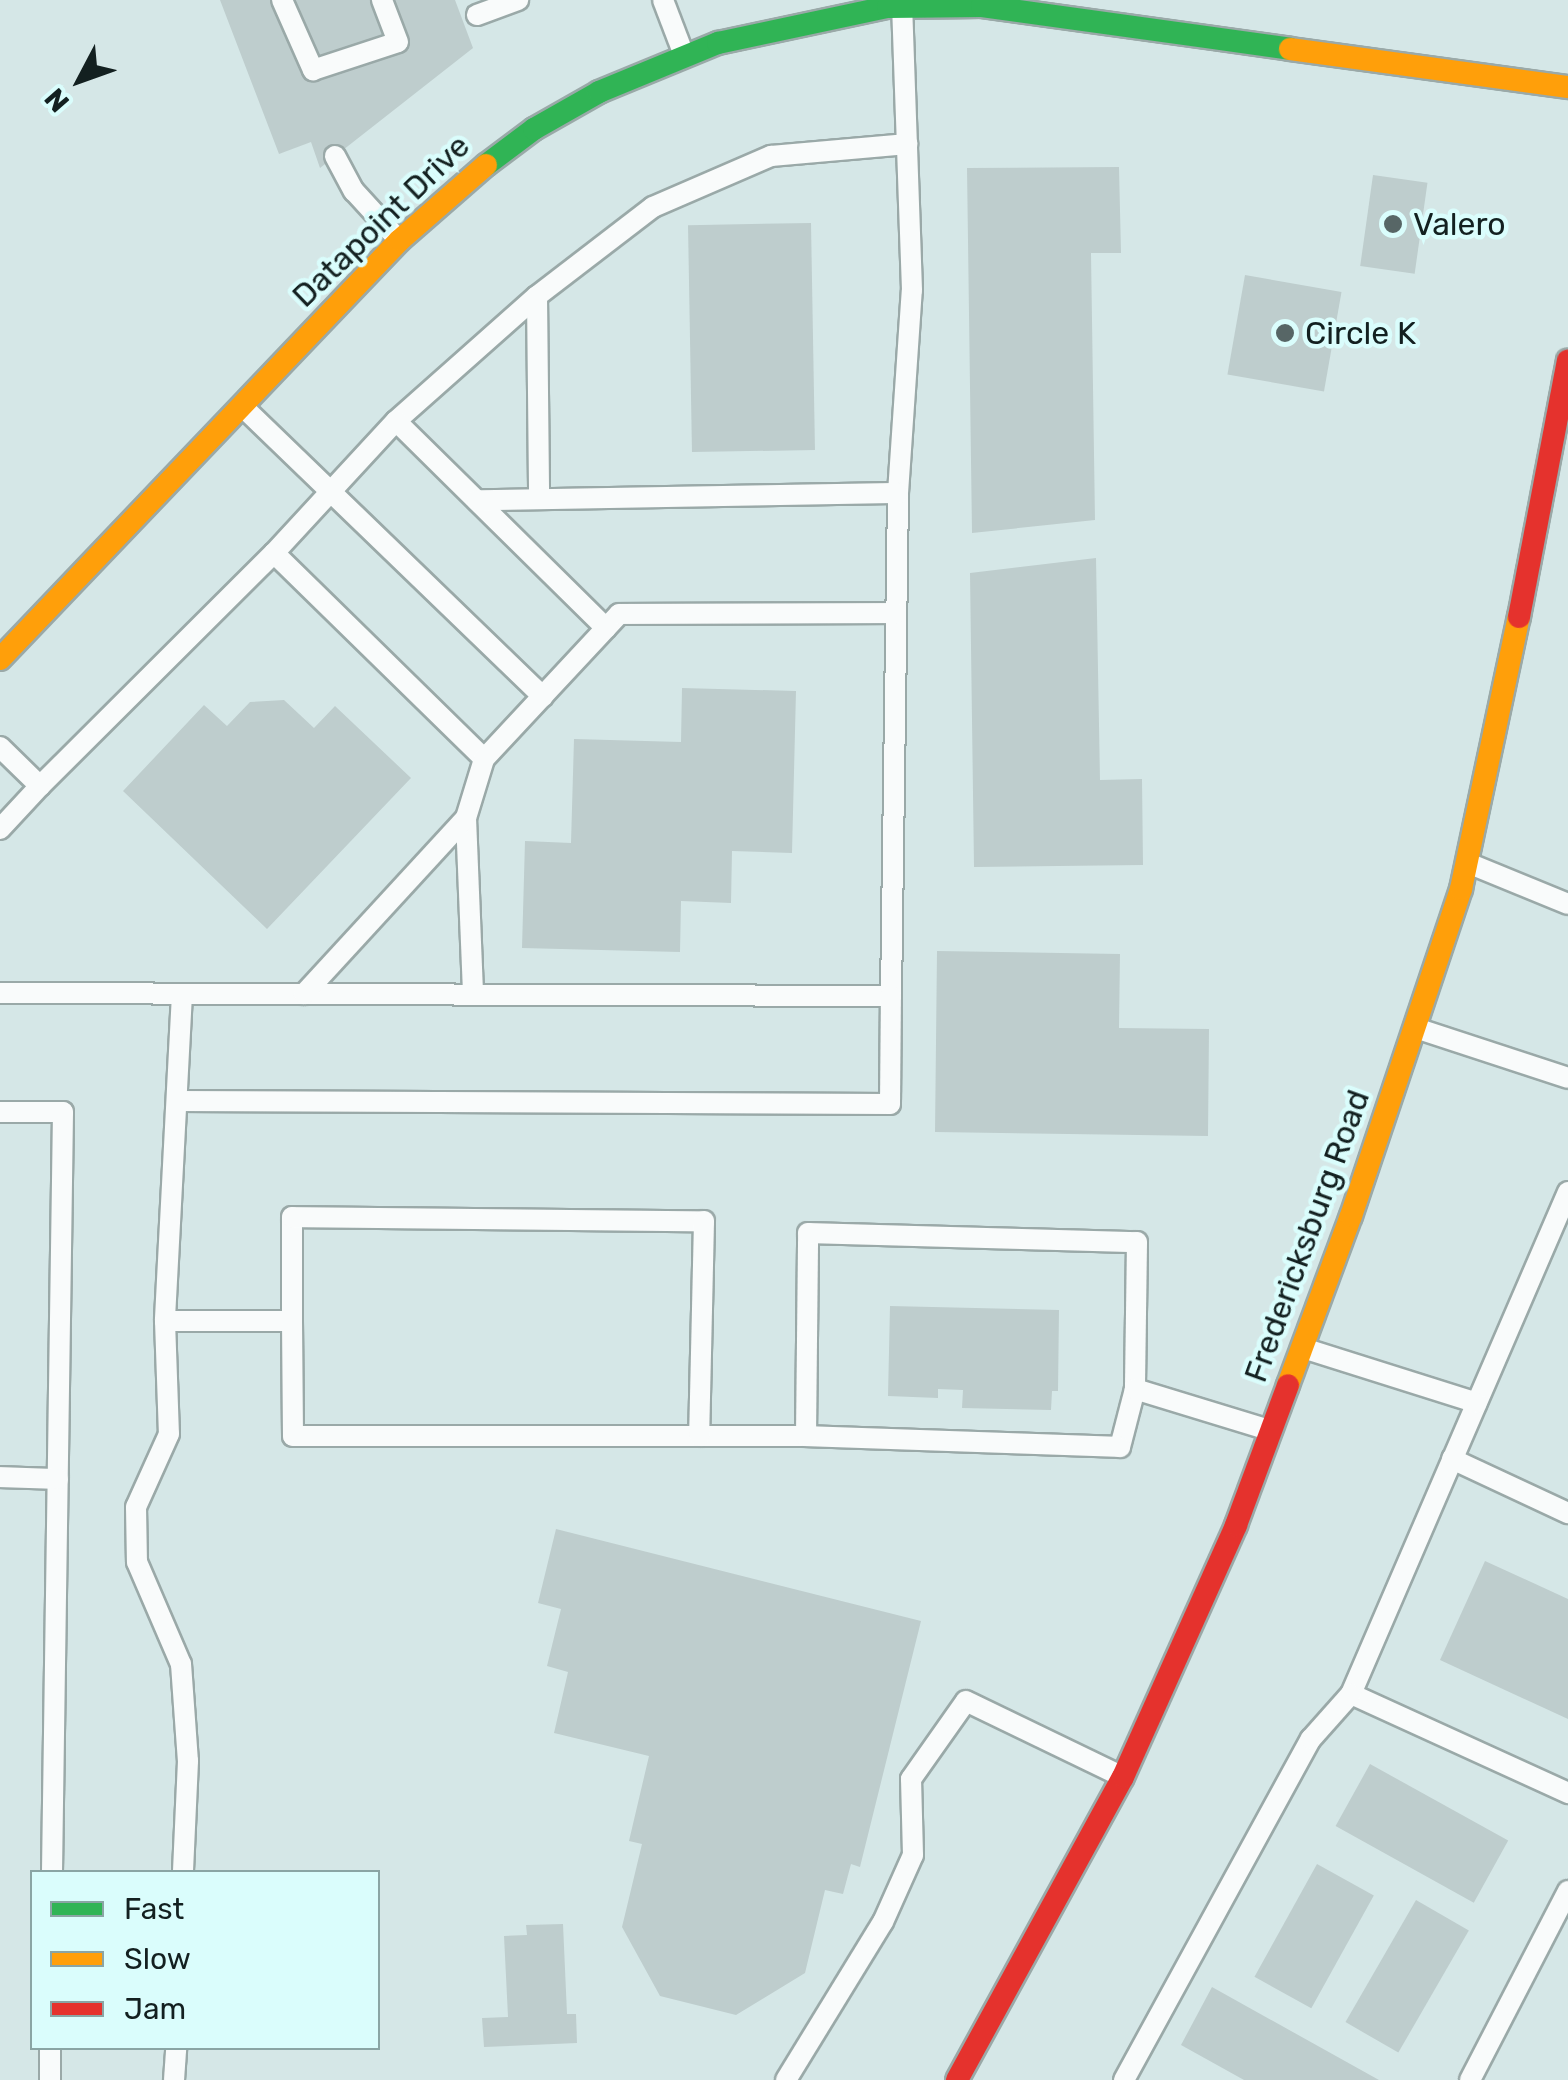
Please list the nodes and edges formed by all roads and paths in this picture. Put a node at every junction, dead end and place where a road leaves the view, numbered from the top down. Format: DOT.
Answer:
graph roads {
  1 [pos="282,0"];
  2 [pos="382,0"];
  3 [pos="518,0"];
  4 [pos="664,0"];
  5 [pos="902,7"];
  6 [pos="477,15"];
  7 [pos="684,57"];
  8 [pos="1568,87"];
  9 [pos="907,144"];
  10 [pos="335,156"];
  11 [pos="400,240"];
  12 [pos="537,296"];
  13 [pos="1568,361"];
  14 [pos="242,405"];
  15 [pos="396,420"];
  16 [pos="332,492"];
  17 [pos="898,493"];
  18 [pos="540,498"];
  19 [pos="477,500"];
  20 [pos="274,553"];
  21 [pos="896,613"];
  22 [pos="606,628"];
  23 [pos="0,659"];
  24 [pos="543,696"];
  25 [pos="0,747"];
  26 [pos="484,759"];
  27 [pos="40,786"];
  28 [pos="466,818"];
  29 [pos="0,829"];
  30 [pos="1466,862"];
  31 [pos="1568,904"];
  32 [pos="474,993"];
  33 [pos="0,994"];
  34 [pos="182,994"];
  35 [pos="304,994"];
  36 [pos="891,996"];
  37 [pos="1414,1028"];
  38 [pos="1568,1078"];
  39 [pos="176,1101"];
  40 [pos="0,1112"];
  41 [pos="1568,1192"];
  42 [pos="166,1320"];
  43 [pos="292,1320"];
  44 [pos="1302,1348"];
  45 [pos="1135,1388"];
  46 [pos="1477,1403"];
  47 [pos="1271,1430"];
  48 [pos="699,1436"];
  49 [pos="806,1436"];
  50 [pos="1452,1459"];
  51 [pos="0,1478"];
  52 [pos="58,1479"];
  53 [pos="1568,1513"];
  54 [pos="1351,1694"];
  55 [pos="1123,1777"];
  56 [pos="1568,1794"];
  57 [pos="52,1870"];
  58 [pos="183,1870"];
  59 [pos="1568,1892"];
  60 [pos="50,2050"];
  61 [pos="176,2050"];
  62 [pos="50,2080"];
  63 [pos="174,2080"];
  64 [pos="786,2080"];
  65 [pos="957,2080"];
  66 [pos="1124,2080"];
  67 [pos="1470,2080"];
  1 -- 2 [label="lane"];
  3 -- 6 [label="lane"];
  4 -- 7 [label="lane"];
  5 -- 7 [label="main road, Datapoint Drive"];
  5 -- 8 [label="main road, Datapoint Drive"];
  5 -- 9 [label="lane"];
  7 -- 11 [label="main road, Datapoint Drive"];
  9 -- 12 [label="lane"];
  9 -- 17 [label="lane"];
  10 -- 11 [label="lane"];
  11 -- 14 [label="main road, Datapoint Drive"];
  12 -- 15 [label="lane"];
  12 -- 18 [label="lane"];
  13 -- 30 [label="main road, Fredericksburg Road"];
  14 -- 16 [label="lane"];
  14 -- 23 [label="main road, Datapoint Drive"];
  15 -- 16 [label="lane"];
  15 -- 19 [label="lane"];
  16 -- 20 [label="lane"];
  16 -- 24 [label="lane"];
  17 -- 18 [label="lane"];
  17 -- 21 [label="lane"];
  18 -- 19 [label="lane"];
  19 -- 22 [label="lane"];
  20 -- 26 [label="lane"];
  20 -- 27 [label="lane"];
  21 -- 22 [label="lane"];
  21 -- 36 [label="lane"];
  22 -- 24 [label="lane"];
  24 -- 26 [label="lane"];
  25 -- 27 [label="lane"];
  26 -- 28 [label="lane"];
  27 -- 29 [label="lane"];
  28 -- 32 [label="lane"];
  28 -- 35 [label="lane"];
  30 -- 31 [label="lane"];
  30 -- 37 [label="main road, Fredericksburg Road"];
  32 -- 35 [label="lane"];
  32 -- 36 [label="lane"];
  33 -- 34 [label="lane"];
  34 -- 35 [label="lane"];
  34 -- 39 [label="lane"];
  36 -- 39 [label="lane"];
  37 -- 38 [label="lane"];
  37 -- 44 [label="main road, Fredericksburg Road"];
  39 -- 42 [label="lane"];
  40 -- 52 [label="lane"];
  41 -- 46 [label="lane"];
  42 -- 43 [label="lane"];
  42 -- 58 [label="lane"];
  43 -- 48 [label="lane"];
  43 -- 48 [label="lane"];
  44 -- 46 [label="lane"];
  44 -- 47 [label="main road, Fredericksburg Road"];
  45 -- 47 [label="lane"];
  45 -- 49 [label="lane"];
  45 -- 49 [label="lane"];
  46 -- 50 [label="lane"];
  47 -- 55 [label="main road, Fredericksburg Road"];
  48 -- 49 [label="lane"];
  50 -- 53 [label="lane"];
  50 -- 54 [label="lane"];
  51 -- 52 [label="lane"];
  52 -- 57 [label="lane"];
  54 -- 56 [label="lane"];
  54 -- 66 [label="lane"];
  55 -- 64 [label="lane"];
  55 -- 65 [label="main road, Fredericksburg Road"];
  59 -- 67 [label="lane"];
  60 -- 62 [label="lane"];
  61 -- 63 [label="lane"];
}
